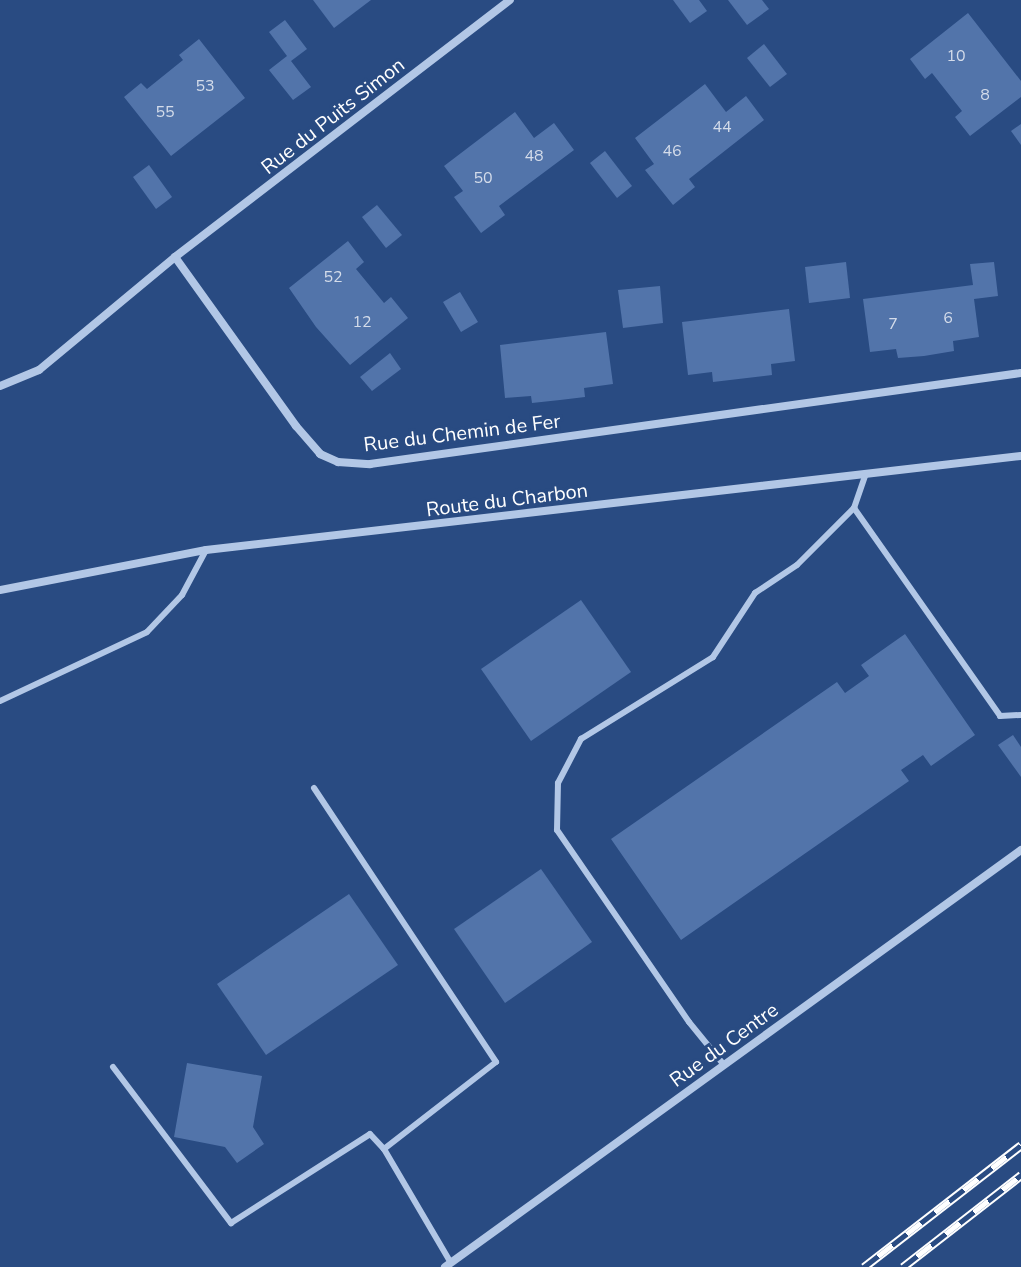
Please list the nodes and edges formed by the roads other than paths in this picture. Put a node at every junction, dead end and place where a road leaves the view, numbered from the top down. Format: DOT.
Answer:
graph roads {
  1 [pos="510,0"];
  2 [pos="175,257"];
  3 [pos="1021,373"];
  4 [pos="0,386"];
  5 [pos="1021,456"];
  6 [pos="866,474"];
  7 [pos="854,508"];
  8 [pos="206,550"];
  9 [pos="0,590"];
  10 [pos="0,701"];
  11 [pos="1021,715"];
  12 [pos="314,788"];
  13 [pos="1021,850"];
  14 [pos="724,1065"];
  15 [pos="113,1067"];
  16 [pos="384,1149"];
  17 [pos="448,1265"];
  1 -- 2 [label="street, Rue du Puits Simon"];
  2 -- 3 [label="street, Rue du Chemin de Fer"];
  2 -- 4 [label="street"];
  5 -- 6 [label="street, Route du Charbon"];
  6 -- 7 [label="lane"];
  6 -- 8 [label="street, Route du Charbon"];
  7 -- 11 [label="lane"];
  7 -- 14 [label="lane"];
  8 -- 9 [label="street, Route du Charbon"];
  8 -- 10 [label="lane"];
  12 -- 16 [label="lane"];
  13 -- 14 [label="street, Rue du Centre"];
  14 -- 17 [label="street, Rue du Centre"];
  15 -- 16 [label="lane"];
  16 -- 17 [label="lane"];
}
